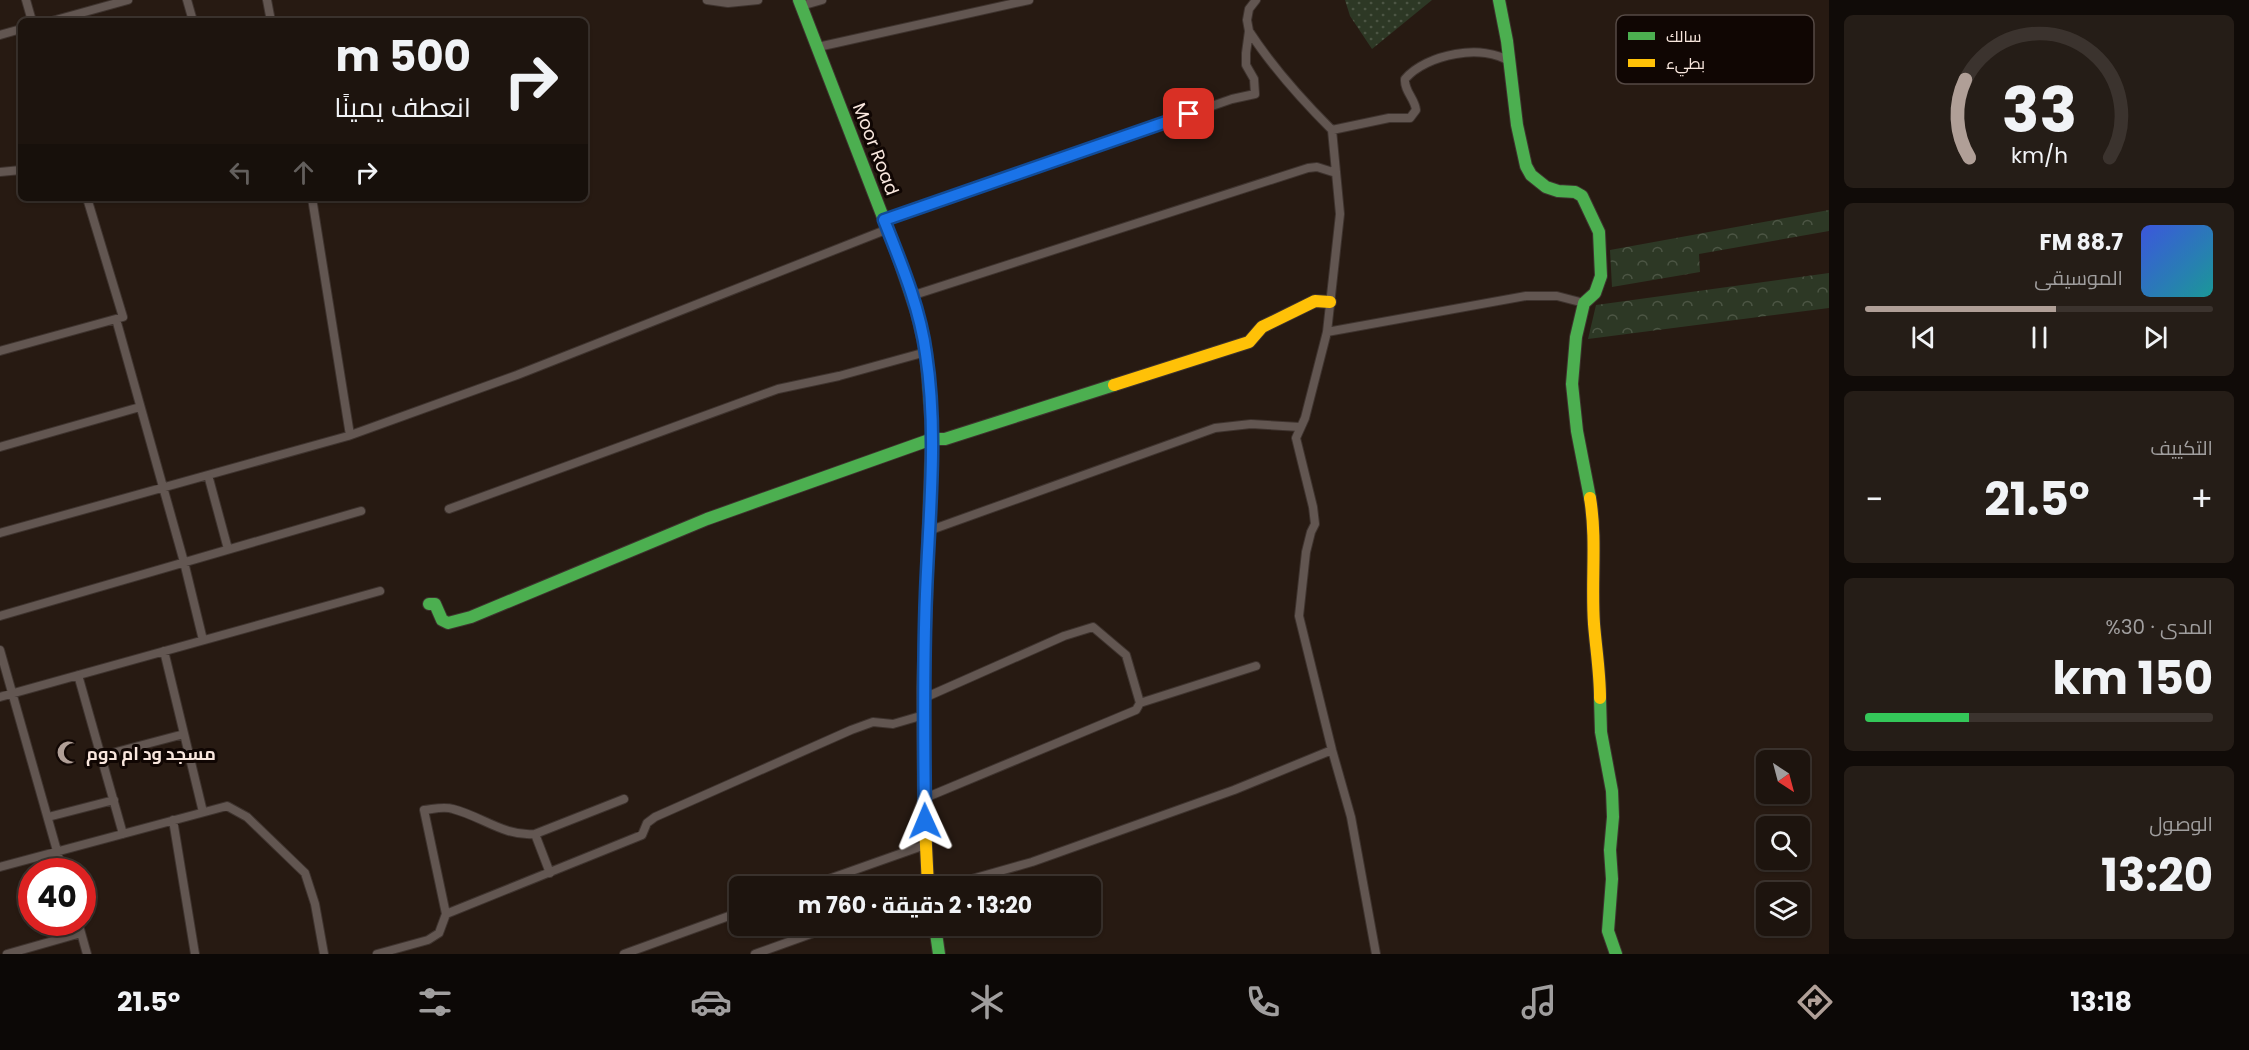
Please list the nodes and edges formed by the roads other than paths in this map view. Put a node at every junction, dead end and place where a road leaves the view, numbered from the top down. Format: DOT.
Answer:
graph roads {
  1 [pos="26,0"];
  2 [pos="128,0"];
  3 [pos="187,0"];
  4 [pos="267,0"];
  5 [pos="707,0"];
  6 [pos="758,0"];
  7 [pos="822,0"];
  8 [pos="1029,0"];
  9 [pos="1256,0"];
  10 [pos="1499,0"];
  11 [pos="800,3"];
  12 [pos="32,18"];
  13 [pos="63,18"];
  14 [pos="192,18"];
  15 [pos="270,18"];
  16 [pos="18,30"];
  17 [pos="1249,31"];
  18 [pos="0,35"];
  19 [pos="818,47"];
  20 [pos="1510,62"];
  21 [pos="1332,130"];
  22 [pos="18,170"];
  23 [pos="0,172"];
  24 [pos="1336,173"];
  25 [pos="88,201"];
  26 [pos="312,201"];
  27 [pos="886,225"];
  28 [pos="911,296"];
  29 [pos="1330,303"];
  30 [pos="1584,303"];
  31 [pos="116,319"];
  32 [pos="1327,332"];
  33 [pos="0,351"];
  34 [pos="926,352"];
  35 [pos="140,407"];
  36 [pos="1300,427"];
  37 [pos="350,435"];
  38 [pos="932,439"];
  39 [pos="0,447"];
  40 [pos="208,475"];
  41 [pos="163,487"];
  42 [pos="449,509"];
  43 [pos="361,511"];
  44 [pos="928,531"];
  45 [pos="0,533"];
  46 [pos="228,549"];
  47 [pos="184,562"];
  48 [pos="380,591"];
  49 [pos="429,604"];
  50 [pos="0,616"];
  51 [pos="203,640"];
  52 [pos="0,650"];
  53 [pos="164,651"];
  54 [pos="1256,666"];
  55 [pos="78,675"];
  56 [pos="12,693"];
  57 [pos="0,697"];
  58 [pos="924,698"];
  59 [pos="1140,704"];
  60 [pos="924,715"];
  61 [pos="184,734"];
  62 [pos="1332,750"];
  63 [pos="101,756"];
  64 [pos="925,798"];
  65 [pos="624,799"];
  66 [pos="114,800"];
  67 [pos="203,812"];
  68 [pos="48,817"];
  69 [pos="173,820"];
  70 [pos="123,834"];
  71 [pos="535,834"];
  72 [pos="925,845"];
  73 [pos="57,852"];
  74 [pos="59,858"];
  75 [pos="0,867"];
  76 [pos="550,873"];
  77 [pos="837,876"];
  78 [pos="927,876"];
  79 [pos="981,876"];
  80 [pos="446,914"];
  81 [pos="729,916"];
  82 [pos="70,936"];
  83 [pos="82,936"];
  84 [pos="805,936"];
  85 [pos="936,936"];
  86 [pos="382,953"];
  87 [pos="7,954"];
  88 [pos="87,954"];
  89 [pos="195,954"];
  90 [pos="324,954"];
  91 [pos="624,954"];
  92 [pos="755,954"];
  93 [pos="939,954"];
  94 [pos="1376,954"];
  95 [pos="1616,954"];
  1 -- 12 [label="street"];
  2 -- 13 [label="street"];
  3 -- 14 [label="street"];
  4 -- 15 [label="street"];
  5 -- 6 [label="street"];
  7 -- 11 [label="street"];
  8 -- 19 [label="street"];
  9 -- 17 [label="street"];
  10 -- 20 [label="street"];
  11 -- 19 [label="street, Moor Road"];
  16 -- 18 [label="street"];
  17 -- 21 [label="street"];
  17 -- 27 [label="street"];
  19 -- 27 [label="street, Moor Road"];
  20 -- 21 [label="street"];
  20 -- 30 [label="street"];
  21 -- 24 [label="street"];
  22 -- 23 [label="street"];
  24 -- 28 [label="street"];
  24 -- 29 [label="street"];
  25 -- 31 [label="street"];
  26 -- 37 [label="street"];
  27 -- 28 [label="street, Moor Road"];
  27 -- 37 [label="street"];
  28 -- 34 [label="street, Moor Road"];
  29 -- 32 [label="street"];
  29 -- 38 [label="street"];
  30 -- 32 [label="street"];
  30 -- 95 [label="street"];
  31 -- 33 [label="street"];
  31 -- 35 [label="street"];
  32 -- 36 [label="street"];
  34 -- 38 [label="street, Moor Road"];
  34 -- 42 [label="street"];
  35 -- 39 [label="street"];
  35 -- 41 [label="street"];
  36 -- 44 [label="street"];
  36 -- 62 [label="street"];
  37 -- 40 [label="street"];
  38 -- 44 [label="street, Moor Road"];
  38 -- 49 [label="street"];
  40 -- 41 [label="street"];
  40 -- 46 [label="street"];
  41 -- 45 [label="street"];
  41 -- 47 [label="street"];
  43 -- 46 [label="street"];
  44 -- 58 [label="street, Moor Road"];
  46 -- 47 [label="street"];
  47 -- 50 [label="street"];
  47 -- 51 [label="street"];
  48 -- 51 [label="street"];
  51 -- 53 [label="street"];
  52 -- 56 [label="street"];
  53 -- 55 [label="street"];
  53 -- 61 [label="street"];
  54 -- 59 [label="street"];
  55 -- 56 [label="street"];
  55 -- 63 [label="street"];
  56 -- 57 [label="street"];
  56 -- 68 [label="street"];
  58 -- 59 [label="street"];
  58 -- 60 [label="street, Moor Road"];
  59 -- 64 [label="street"];
  60 -- 64 [label="street, Moor Road"];
  60 -- 76 [label="street"];
  61 -- 63 [label="street"];
  61 -- 67 [label="street"];
  62 -- 79 [label="street"];
  62 -- 94 [label="street"];
  63 -- 66 [label="street"];
  64 -- 72 [label="street, Moor Road"];
  65 -- 71 [label="street"];
  66 -- 68 [label="street"];
  66 -- 70 [label="street"];
  67 -- 69 [label="street"];
  67 -- 90 [label="street"];
  68 -- 73 [label="street"];
  69 -- 70 [label="street"];
  69 -- 89 [label="street"];
  70 -- 73 [label="street"];
  71 -- 76 [label="street"];
  71 -- 80 [label="street"];
  72 -- 77 [label="street"];
  72 -- 78 [label="street, Moor Road"];
  73 -- 74 [label="street"];
  73 -- 75 [label="street"];
  76 -- 80 [label="street"];
  80 -- 86 [label="street"];
  81 -- 91 [label="street"];
  82 -- 87 [label="street"];
  83 -- 88 [label="street"];
  84 -- 92 [label="street"];
  85 -- 93 [label="street"];
}
